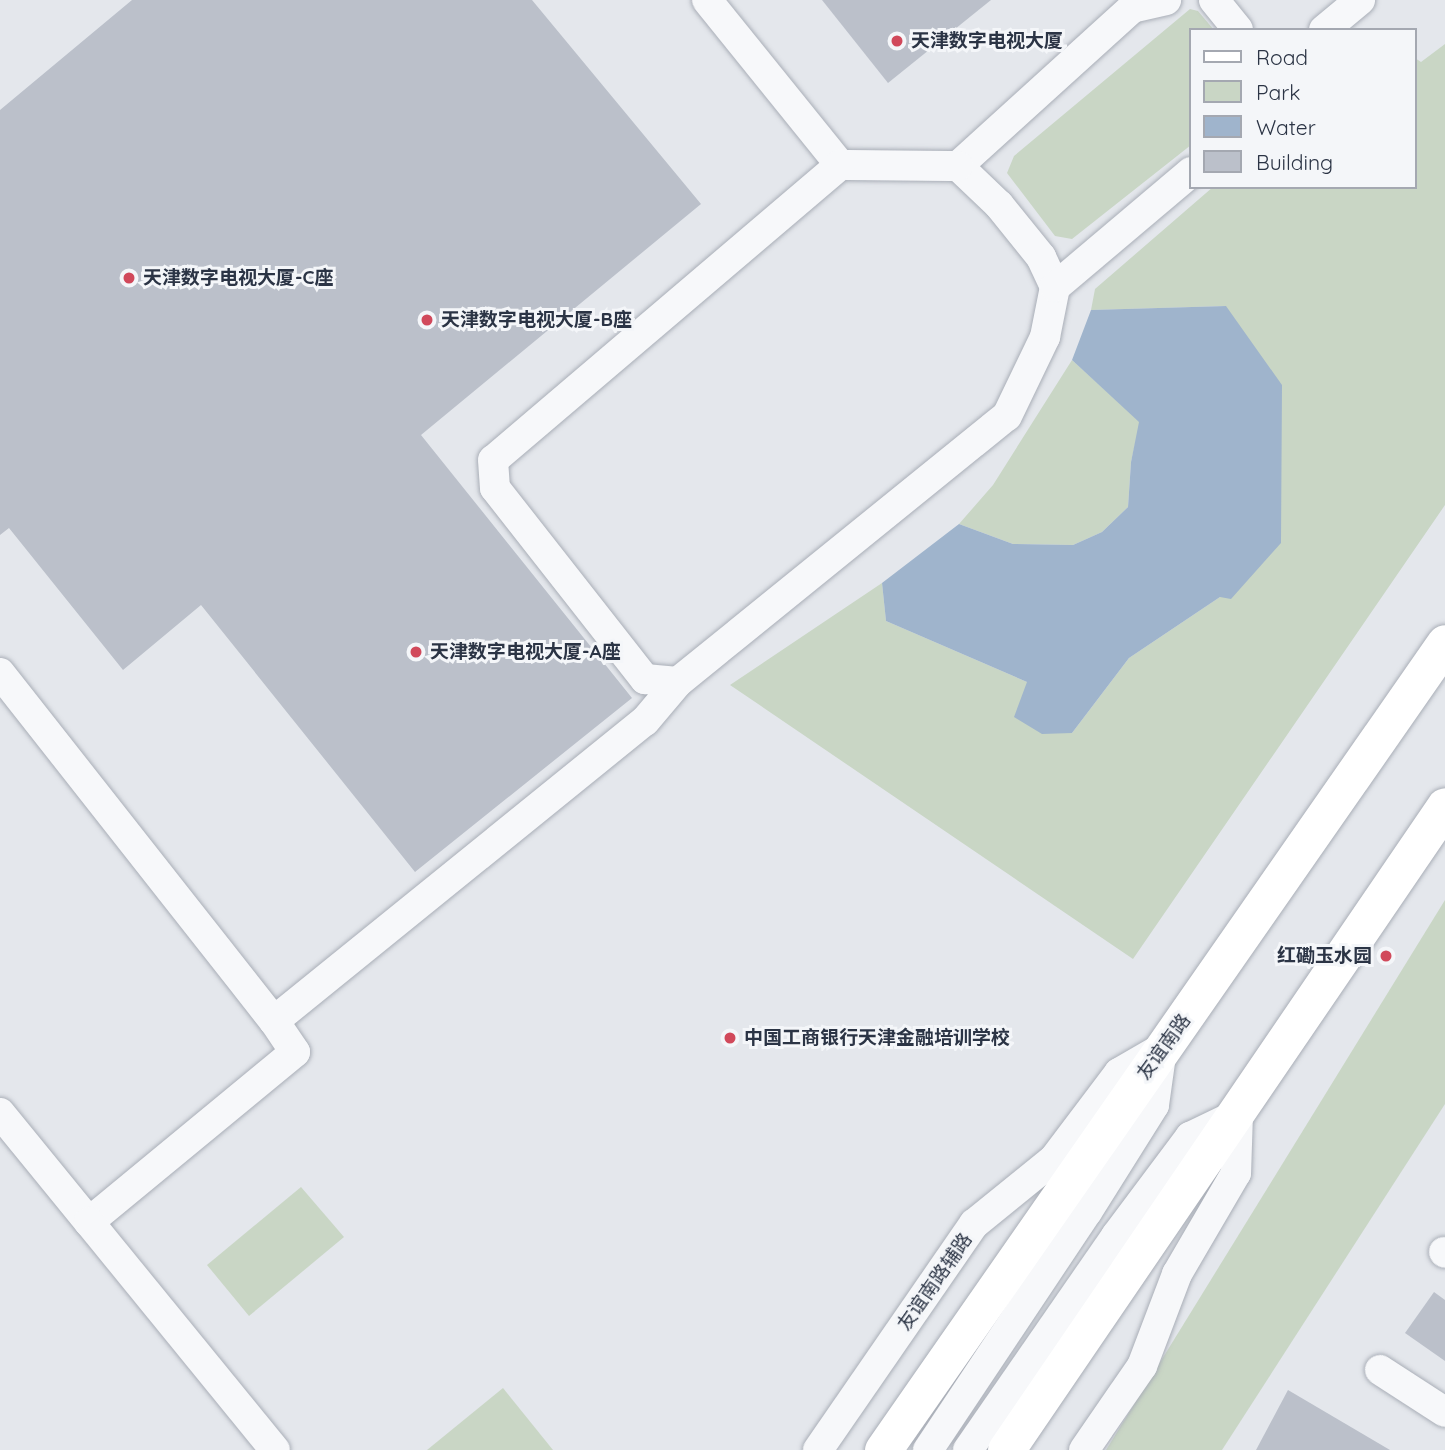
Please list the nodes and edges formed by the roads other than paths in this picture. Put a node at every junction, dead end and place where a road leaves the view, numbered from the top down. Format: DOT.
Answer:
graph roads {
  1 [pos="707,0"];
  2 [pos="1166,0"];
  3 [pos="1214,0"];
  4 [pos="1360,0"];
  5 [pos="1236,28"];
  6 [pos="1326,28"];
  7 [pos="840,165"];
  8 [pos="958,166"];
  9 [pos="1190,173"];
  10 [pos="1055,287"];
  11 [pos="1445,643"];
  12 [pos="0,673"];
  13 [pos="678,682"];
  14 [pos="1442,819"];
  15 [pos="274,1021"];
  16 [pos="1162,1048"];
  17 [pos="0,1113"];
  18 [pos="1238,1114"];
  19 [pos="89,1222"];
  20 [pos="1380,1370"];
  21 [pos="1445,1412"];
  22 [pos="275,1450"];
  23 [pos="818,1450"];
  24 [pos="883,1450"];
  25 [pos="928,1450"];
  26 [pos="968,1450"];
  27 [pos="1006,1450"];
  28 [pos="1084,1450"];
  1 -- 7 [label="street"];
  2 -- 8 [label="street"];
  3 -- 5 [label="street"];
  4 -- 6 [label="street"];
  7 -- 8 [label="street"];
  7 -- 13 [label="street"];
  8 -- 10 [label="street"];
  9 -- 10 [label="street"];
  10 -- 13 [label="street"];
  11 -- 16 [label="main road, 友谊南路"];
  12 -- 15 [label="street"];
  13 -- 15 [label="street"];
  14 -- 18 [label="main road"];
  15 -- 19 [label="street"];
  16 -- 23 [label="street, 友谊南路辅路"];
  16 -- 24 [label="main road, 友谊南路"];
  16 -- 25 [label="street"];
  17 -- 19 [label="street"];
  18 -- 26 [label="street"];
  18 -- 27 [label="main road"];
  18 -- 28 [label="street"];
  19 -- 22 [label="street"];
  20 -- 21 [label="street"];
}
